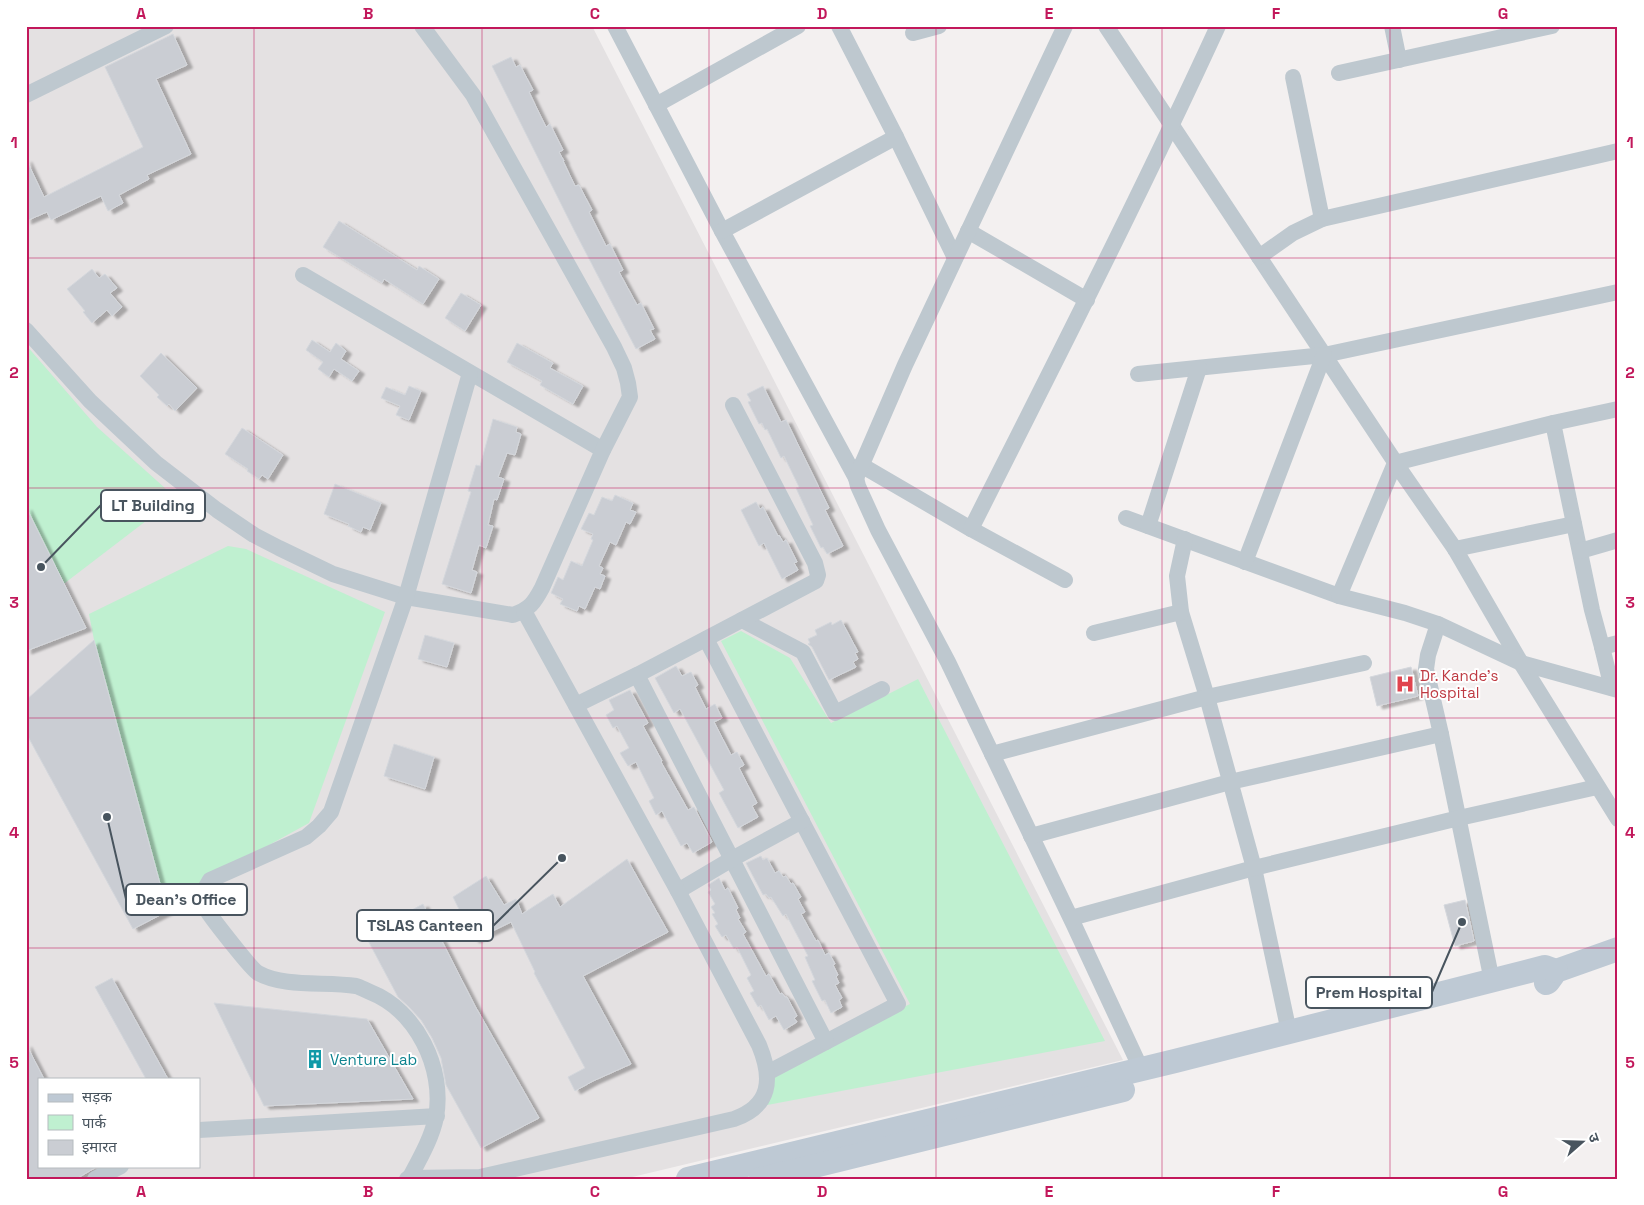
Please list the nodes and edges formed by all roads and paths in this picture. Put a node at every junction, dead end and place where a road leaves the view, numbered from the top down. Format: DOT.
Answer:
graph roads {
  1 [pos="166,26"];
  2 [pos="422,26"];
  3 [pos="615,26"];
  4 [pos="798,26"];
  5 [pos="838,26"];
  6 [pos="939,26"];
  7 [pos="1065,26"];
  8 [pos="1106,26"];
  9 [pos="1218,26"];
  10 [pos="1392,26"];
  11 [pos="1552,26"];
  12 [pos="913,33"];
  13 [pos="1399,60"];
  14 [pos="1339,73"];
  15 [pos="1293,77"];
  16 [pos="26,95"];
  17 [pos="656,105"];
  18 [pos="1172,126"];
  19 [pos="896,137"];
  20 [pos="1618,151"];
  21 [pos="1322,219"];
  22 [pos="722,231"];
  23 [pos="968,232"];
  24 [pos="1259,257"];
  25 [pos="955,258"];
  26 [pos="303,275"];
  27 [pos="1618,292"];
  28 [pos="1087,300"];
  29 [pos="26,330"];
  30 [pos="1324,355"];
  31 [pos="1199,368"];
  32 [pos="470,373"];
  33 [pos="1138,374"];
  34 [pos="733,405"];
  35 [pos="1618,409"];
  36 [pos="1553,423"];
  37 [pos="603,450"];
  38 [pos="1395,463"];
  39 [pos="858,471"];
  40 [pos="1126,518"];
  41 [pos="1574,524"];
  42 [pos="1148,526"];
  43 [pos="970,529"];
  44 [pos="1185,539"];
  45 [pos="1618,540"];
  46 [pos="1455,549"];
  47 [pos="1580,550"];
  48 [pos="1245,562"];
  49 [pos="1065,580"];
  50 [pos="1339,596"];
  51 [pos="406,597"];
  52 [pos="524,611"];
  53 [pos="1181,612"];
  54 [pos="742,620"];
  55 [pos="1438,624"];
  56 [pos="1094,633"];
  57 [pos="706,639"];
  58 [pos="1610,645"];
  59 [pos="1364,663"];
  60 [pos="1521,663"];
  61 [pos="638,675"];
  62 [pos="882,689"];
  63 [pos="1615,689"];
  64 [pos="1207,697"];
  65 [pos="576,705"];
  66 [pos="1442,734"];
  67 [pos="992,754"];
  68 [pos="1230,782"];
  69 [pos="1597,787"];
  70 [pos="1459,818"];
  71 [pos="1618,819"];
  72 [pos="802,821"];
  73 [pos="1031,836"];
  74 [pos="732,859"];
  75 [pos="1254,868"];
  76 [pos="678,891"];
  77 [pos="1071,918"];
  78 [pos="1618,949"];
  79 [pos="1556,971"];
  80 [pos="1492,981"];
  81 [pos="1289,1032"];
  82 [pos="826,1042"];
  83 [pos="1141,1069"];
  84 [pos="767,1073"];
  85 [pos="436,1116"];
  86 [pos="200,1130"];
  87 [pos="117,1168"];
  88 [pos="408,1178"];
  89 [pos="95,1179"];
  90 [pos="688,1179"];
  91 [pos="761,1179"];
  1 -- 16 [label="street"];
  2 -- 37 [label="street"];
  3 -- 17 [label="street"];
  4 -- 17 [label="street"];
  5 -- 19 [label="street"];
  6 -- 12 [label="street"];
  7 -- 23 [label="street"];
  8 -- 18 [label="street"];
  9 -- 18 [label="street"];
  10 -- 13 [label="street"];
  11 -- 13 [label="street"];
  13 -- 14 [label="street"];
  15 -- 21 [label="street"];
  17 -- 22 [label="street"];
  18 -- 24 [label="street"];
  18 -- 28 [label="street"];
  19 -- 22 [label="street"];
  19 -- 25 [label="street"];
  20 -- 21 [label="street"];
  21 -- 24 [label="street"];
  22 -- 39 [label="street"];
  23 -- 25 [label="street"];
  23 -- 28 [label="street"];
  24 -- 30 [label="street"];
  25 -- 39 [label="street"];
  26 -- 32 [label="street"];
  27 -- 30 [label="street"];
  28 -- 43 [label="street"];
  29 -- 51 [label="street"];
  30 -- 31 [label="street"];
  30 -- 38 [label="street"];
  30 -- 48 [label="street"];
  31 -- 33 [label="street"];
  31 -- 42 [label="street"];
  32 -- 37 [label="street"];
  32 -- 51 [label="street"];
  34 -- 54 [label="street"];
  35 -- 36 [label="street"];
  36 -- 38 [label="street"];
  36 -- 41 [label="street"];
  37 -- 52 [label="street"];
  38 -- 46 [label="street"];
  38 -- 50 [label="street"];
  39 -- 43 [label="street"];
  39 -- 67 [label="street"];
  40 -- 42 [label="street"];
  41 -- 46 [label="street"];
  41 -- 47 [label="street"];
  42 -- 44 [label="street"];
  43 -- 49 [label="street"];
  44 -- 48 [label="street"];
  44 -- 53 [label="street"];
  45 -- 47 [label="street"];
  46 -- 60 [label="street"];
  47 -- 58 [label="street"];
  48 -- 50 [label="street"];
  50 -- 55 [label="street"];
  51 -- 52 [label="street"];
  51 -- 85 [label="street"];
  52 -- 65 [label="street"];
  53 -- 56 [label="street"];
  53 -- 64 [label="street"];
  54 -- 57 [label="street"];
  54 -- 62 [label="street"];
  55 -- 60 [label="street"];
  55 -- 66 [label="street"];
  57 -- 61 [label="street"];
  57 -- 72 [label="street"];
  58 -- 63 [label="street"];
  59 -- 64 [label="street"];
  60 -- 63 [label="street"];
  60 -- 69 [label="street"];
  61 -- 65 [label="street"];
  61 -- 74 [label="street"];
  64 -- 67 [label="street"];
  64 -- 68 [label="street"];
  65 -- 76 [label="street"];
  66 -- 68 [label="street"];
  66 -- 70 [label="street"];
  67 -- 73 [label="street"];
  68 -- 73 [label="street"];
  68 -- 75 [label="street"];
  69 -- 70 [label="street"];
  69 -- 71 [label="street"];
  70 -- 75 [label="street"];
  70 -- 80 [label="street"];
  72 -- 74 [label="street"];
  72 -- 82 [label="street"];
  73 -- 77 [label="street"];
  74 -- 76 [label="street"];
  74 -- 82 [label="street"];
  75 -- 77 [label="street"];
  75 -- 81 [label="street"];
  76 -- 84 [label="street"];
  77 -- 83 [label="street"];
  78 -- 79 [label="street"];
  79 -- 80 [label="street"];
  79 -- 91 [label="street"];
  80 -- 81 [label="street"];
  81 -- 83 [label="street"];
  82 -- 84 [label="street"];
  83 -- 90 [label="street"];
  84 -- 88 [label="street"];
  85 -- 86 [label="street"];
  85 -- 88 [label="street"];
  87 -- 89 [label="street"];
}
